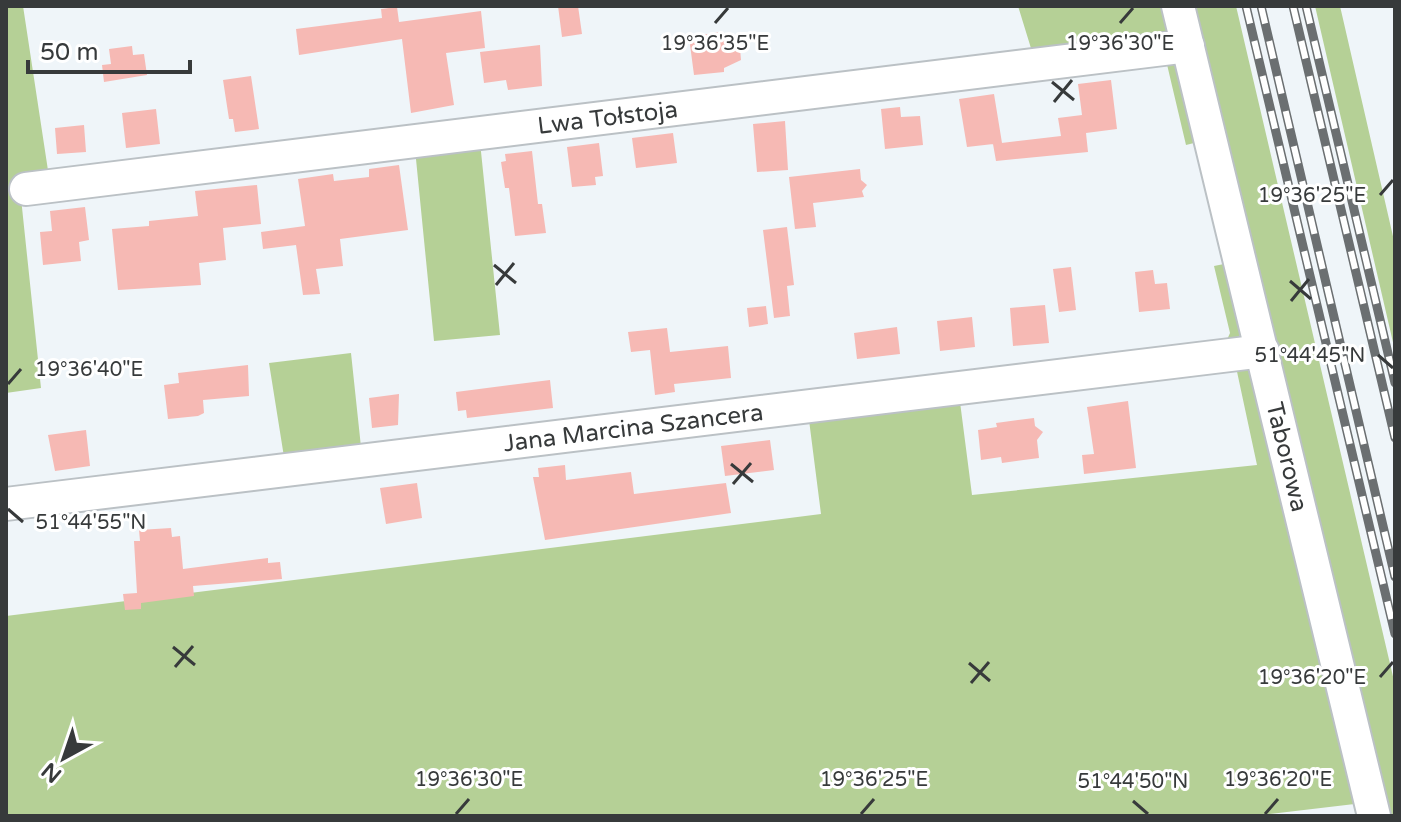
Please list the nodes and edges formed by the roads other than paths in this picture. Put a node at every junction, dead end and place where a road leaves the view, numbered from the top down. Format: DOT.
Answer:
graph roads {
  1 [pos="1178,6"];
  2 [pos="1188,46"];
  3 [pos="26,189"];
  4 [pos="1263,351"];
  5 [pos="6,504"];
  6 [pos="1374,816"];
  1 -- 2 [label="street, Taborowa"];
  2 -- 3 [label="street, Lwa Tołstoja"];
  2 -- 4 [label="street, Taborowa"];
  4 -- 5 [label="street, Jana Marcina Szancera"];
  4 -- 6 [label="street, Taborowa"];
}
